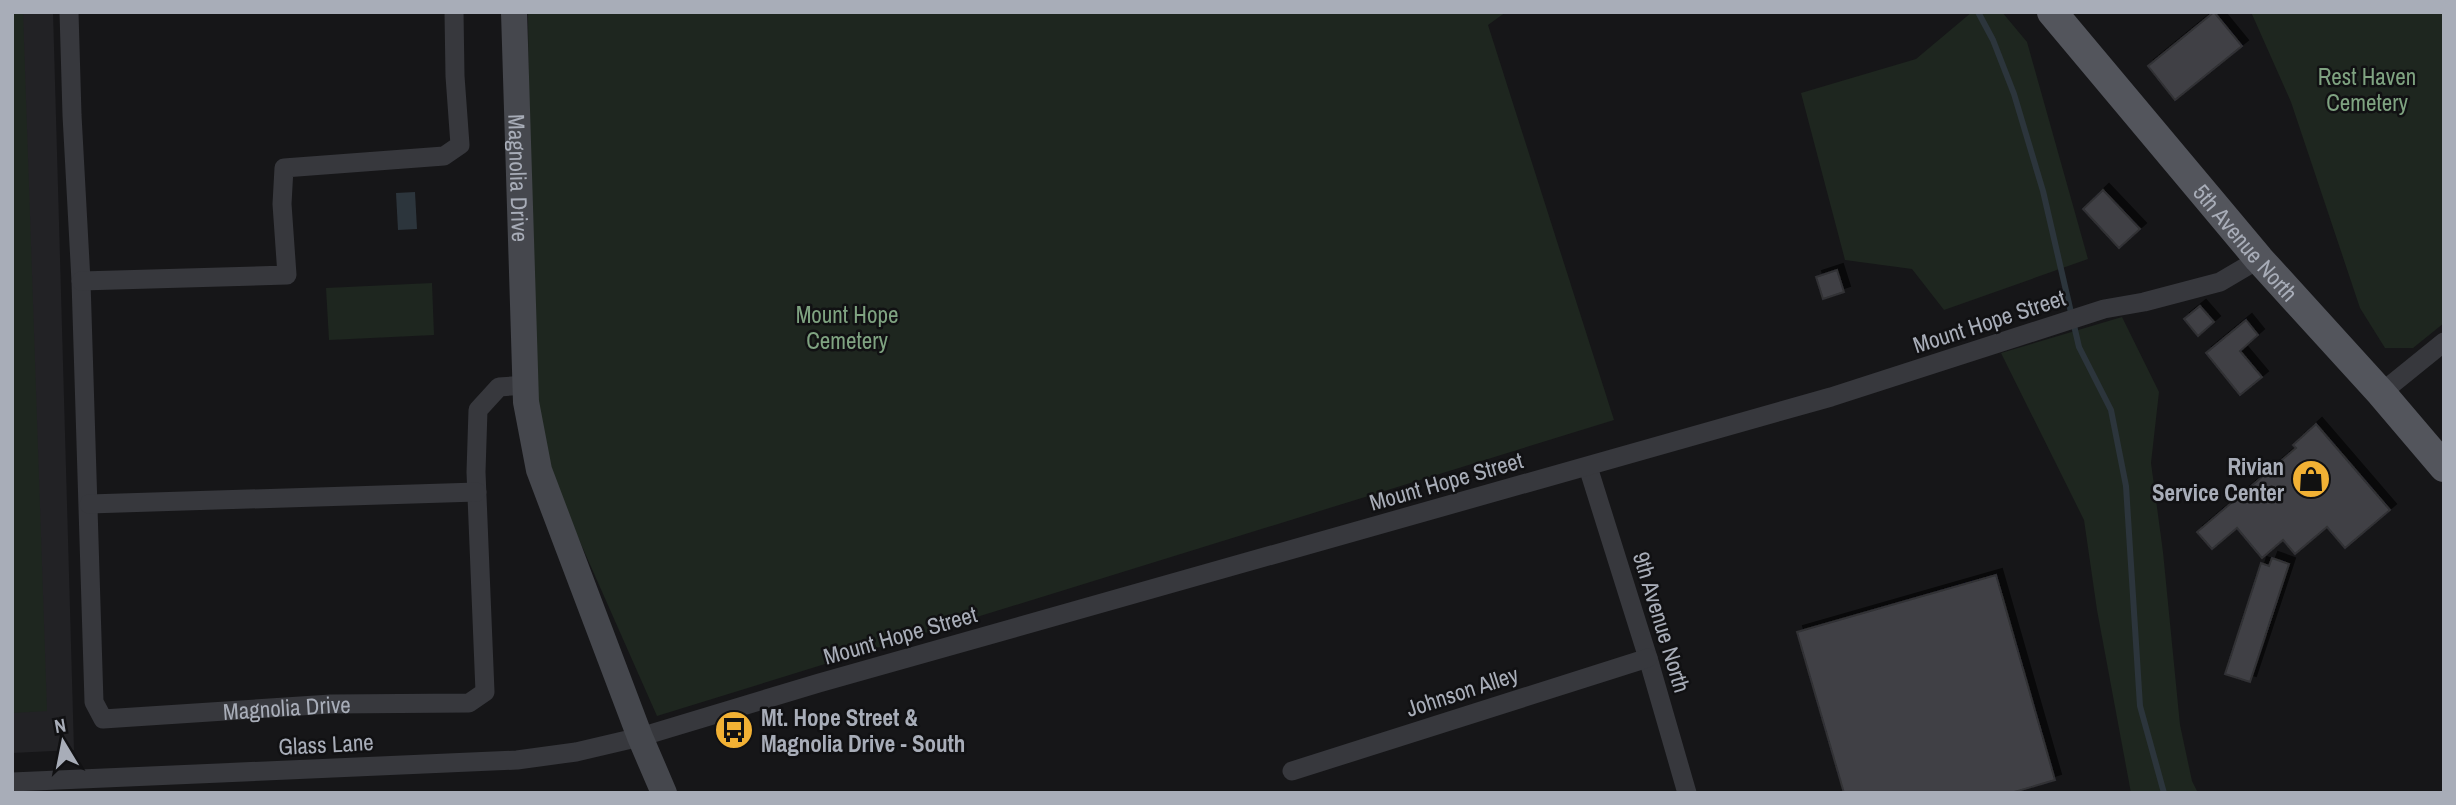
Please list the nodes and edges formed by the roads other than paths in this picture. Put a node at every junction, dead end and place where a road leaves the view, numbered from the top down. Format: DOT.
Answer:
graph roads {
  1 [pos="69,12"];
  2 [pos="454,12"];
  3 [pos="514,12"];
  4 [pos="2052,12"];
  5 [pos="2259,259"];
  6 [pos="81,281"];
  7 [pos="2444,342"];
  8 [pos="526,385"];
  9 [pos="2381,393"];
  10 [pos="1588,467"];
  11 [pos="2444,467"];
  12 [pos="477,492"];
  13 [pos="89,504"];
  14 [pos="1648,658"];
  15 [pos="640,737"];
  16 [pos="1292,771"];
  17 [pos="12,782"];
  18 [pos="664,793"];
  19 [pos="1687,793"];
  1 -- 6 [label="street, Magnolia Drive"];
  2 -- 6 [label="street"];
  3 -- 8 [label="street, Magnolia Drive"];
  4 -- 5 [label="main road, 5th Avenue North"];
  5 -- 9 [label="main road, 5th Avenue North"];
  5 -- 10 [label="street, Mount Hope Street"];
  6 -- 13 [label="street, Magnolia Drive"];
  7 -- 9 [label="street"];
  8 -- 12 [label="street, Magnolia Drive"];
  8 -- 15 [label="street, Magnolia Drive"];
  9 -- 11 [label="main road, 5th Avenue North"];
  10 -- 14 [label="street, 9th Avenue North"];
  10 -- 15 [label="street, Mount Hope Street"];
  12 -- 13 [label="street"];
  12 -- 13 [label="street, Magnolia Drive"];
  14 -- 16 [label="street, Johnson Alley"];
  14 -- 19 [label="street, 9th Avenue North"];
  15 -- 17 [label="street, Glass Lane"];
  15 -- 18 [label="street, Magnolia Drive"];
}
